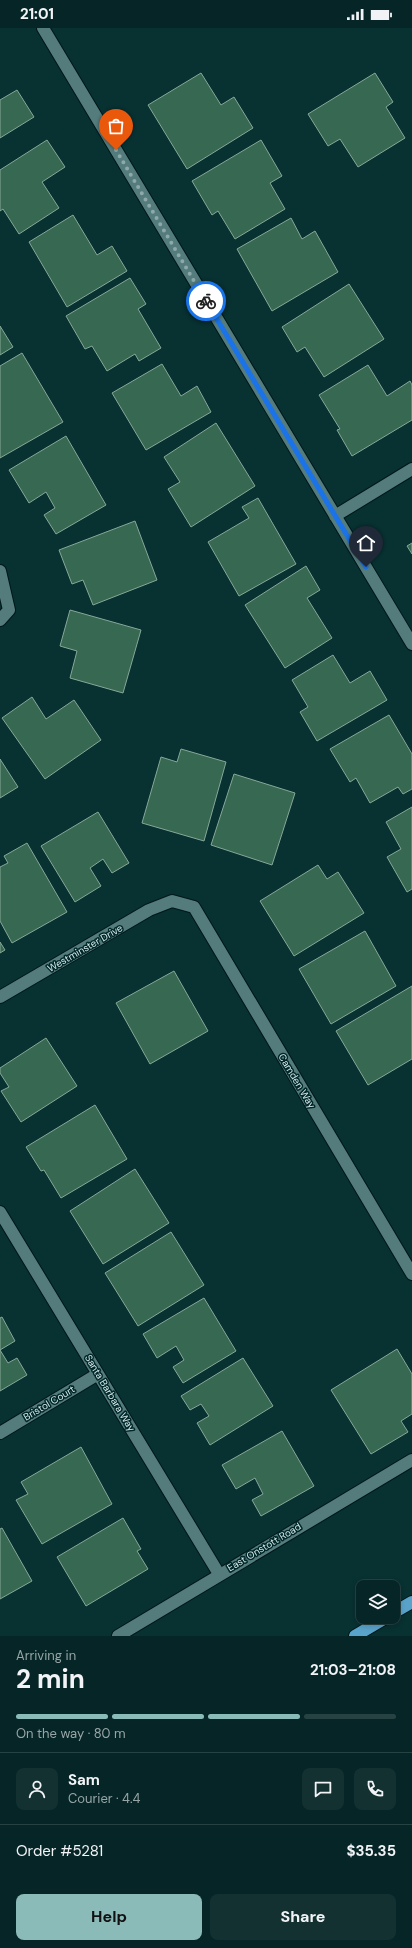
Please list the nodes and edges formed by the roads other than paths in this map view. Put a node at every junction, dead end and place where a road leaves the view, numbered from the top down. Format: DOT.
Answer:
graph roads {
  1 [pos="43,28"];
  2 [pos="412,468"];
  3 [pos="335,516"];
  4 [pos="0,571"];
  5 [pos="0,620"];
  6 [pos="412,644"];
  7 [pos="172,901"];
  8 [pos="0,997"];
  9 [pos="0,1212"];
  10 [pos="412,1274"];
  11 [pos="98,1374"];
  12 [pos="0,1433"];
  13 [pos="412,1460"];
  14 [pos="219,1574"];
  15 [pos="412,1602"];
  16 [pos="400,1610"];
  17 [pos="375,1624"];
  18 [pos="118,1636"];
  19 [pos="355,1636"];
  1 -- 3 [label="street"];
  2 -- 3 [label="street"];
  3 -- 6 [label="street"];
  4 -- 5 [label="street"];
  7 -- 8 [label="street, Westminster Drive"];
  7 -- 10 [label="street, Camden Way"];
  9 -- 11 [label="street, Santa Barbara Way"];
  11 -- 12 [label="street, Bristol Court"];
  11 -- 14 [label="street, Santa Barbara Way"];
  13 -- 14 [label="street, East Onstott Road"];
  14 -- 18 [label="street, East Onstott Road"];
  15 -- 16 [label="highway"];
  17 -- 19 [label="highway"];
}
